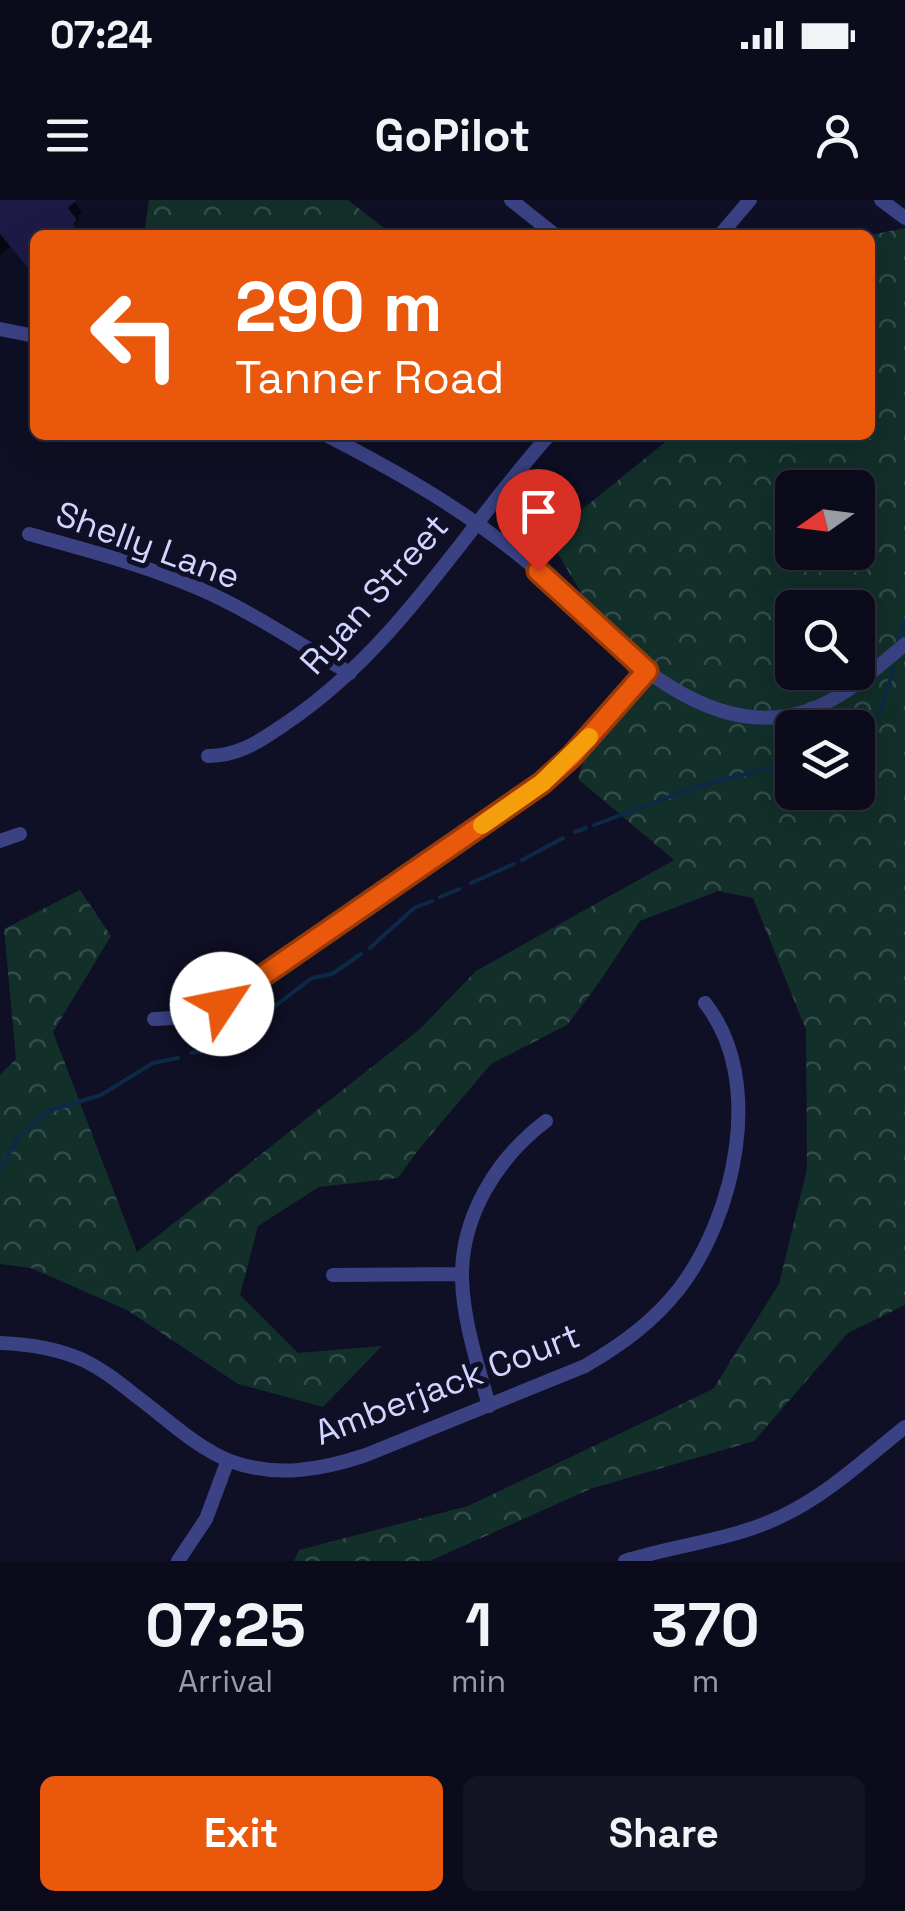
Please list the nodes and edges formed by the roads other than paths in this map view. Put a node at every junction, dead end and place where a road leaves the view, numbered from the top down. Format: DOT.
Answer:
graph roads {
  1 [pos="511,200"];
  2 [pos="750,200"];
  3 [pos="881,200"];
  4 [pos="905,218"];
  5 [pos="549,230"];
  6 [pos="724,230"];
  7 [pos="0,330"];
  8 [pos="30,335"];
  9 [pos="335,440"];
  10 [pos="545,440"];
  11 [pos="478,523"];
  12 [pos="29,534"];
  13 [pos="905,644"];
  14 [pos="647,671"];
  15 [pos="350,673"];
  16 [pos="208,756"];
  17 [pos="20,834"];
  18 [pos="0,841"];
  19 [pos="704,1003"];
  20 [pos="154,1019"];
  21 [pos="546,1122"];
  22 [pos="333,1274"];
  23 [pos="462,1274"];
  24 [pos="0,1343"];
  25 [pos="489,1406"];
  26 [pos="905,1428"];
  27 [pos="228,1460"];
  28 [pos="178,1561"];
  29 [pos="625,1561"];
  1 -- 5 [label="street"];
  2 -- 6 [label="street"];
  3 -- 4 [label="street"];
  7 -- 8 [label="street"];
  9 -- 11 [label="street"];
  10 -- 11 [label="street, Ryan Street"];
  11 -- 14 [label="street"];
  11 -- 15 [label="street, Ryan Street"];
  12 -- 15 [label="street, Shelly Lane"];
  13 -- 14 [label="street"];
  14 -- 20 [label="street"];
  15 -- 16 [label="street, Ryan Street"];
  17 -- 18 [label="street"];
  19 -- 25 [label="street, Amberjack Court"];
  21 -- 23 [label="street"];
  22 -- 23 [label="street"];
  23 -- 25 [label="street"];
  24 -- 27 [label="street, Amberjack Court"];
  25 -- 27 [label="street, Amberjack Court"];
  26 -- 29 [label="street"];
  27 -- 28 [label="street"];
}
